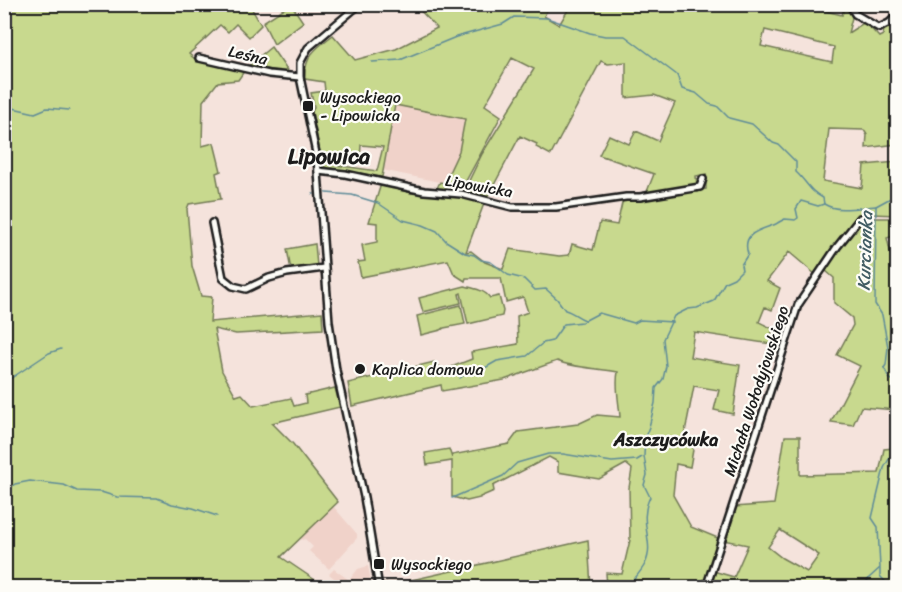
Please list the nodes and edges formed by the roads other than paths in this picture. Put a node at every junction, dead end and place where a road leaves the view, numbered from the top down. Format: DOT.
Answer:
graph roads {
  1 [pos="360,4"];
  2 [pos="849,4"];
  3 [pos="897,15"];
  4 [pos="199,58"];
  5 [pos="300,77"];
  6 [pos="318,171"];
  7 [pos="703,179"];
  8 [pos="860,218"];
  9 [pos="212,223"];
  10 [pos="324,268"];
  11 [pos="379,588"];
  12 [pos="706,588"];
  1 -- 5 [label="street"];
  2 -- 3 [label="street"];
  4 -- 5 [label="street, Leśna"];
  5 -- 6 [label="street"];
  6 -- 7 [label="street, Lipowicka"];
  6 -- 10 [label="street"];
  8 -- 12 [label="street, Michała Wołodyjowskiego"];
  9 -- 10 [label="street"];
  10 -- 11 [label="street"];
}
